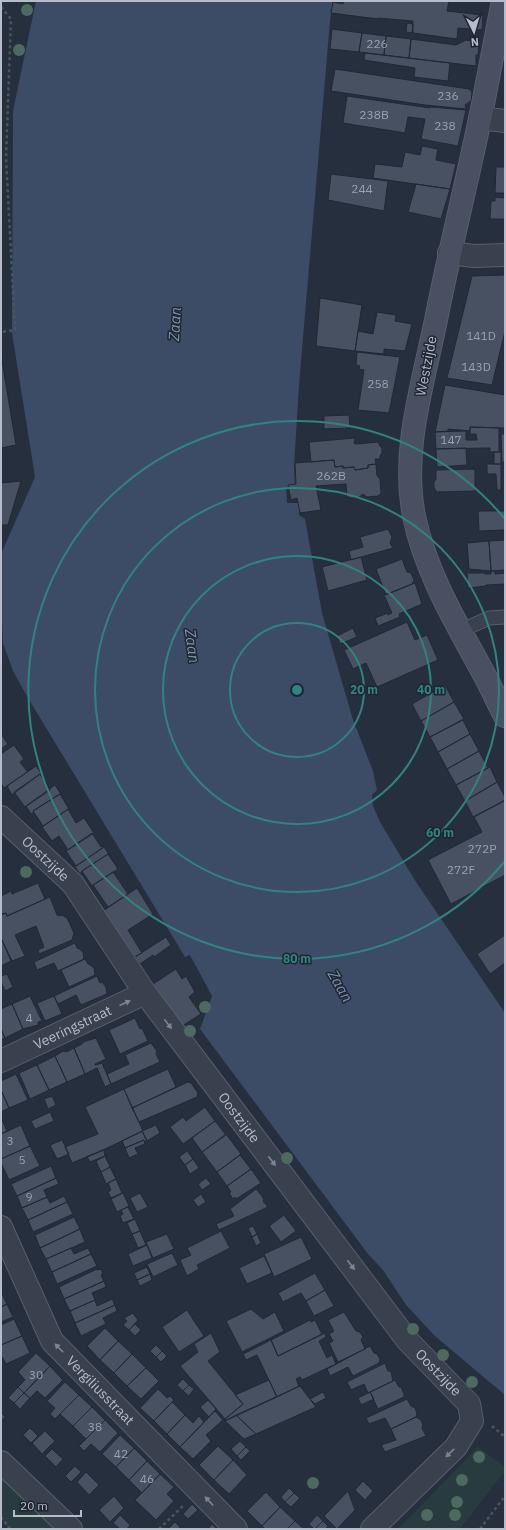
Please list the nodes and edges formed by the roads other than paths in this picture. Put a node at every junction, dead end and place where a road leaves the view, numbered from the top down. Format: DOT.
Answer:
graph roads {
  1 [pos="503,1"];
  2 [pos="500,44"];
  3 [pos="480,118"];
  4 [pos="505,121"];
  5 [pos="449,253"];
  6 [pos="505,255"];
  7 [pos="505,617"];
  8 [pos="460,631"];
  9 [pos="505,716"];
  10 [pos="1,817"];
  11 [pos="145,993"];
  12 [pos="1,1061"];
  13 [pos="1,1227"];
  14 [pos="1,1462"];
  15 [pos="71,1529"];
  16 [pos="236,1529"];
  17 [pos="372,1529"];
  1 -- 2 [label="street, Westzijde"];
  2 -- 3 [label="street, Westzijde"];
  3 -- 4 [label="street"];
  3 -- 5 [label="street, Westzijde"];
  5 -- 6 [label="street"];
  5 -- 8 [label="street, Westzijde"];
  7 -- 8 [label="lane"];
  8 -- 9 [label="street, Westzijde"];
  10 -- 11 [label="street, Oostzijde"];
  12 -- 11 [label="street, Veeringstraat, one-way"];
  11 -- 17 [label="street, Oostzijde, one-way"];
  16 -- 13 [label="street, Vergiliusstraat, one-way"];
  14 -- 15 [label="street"];
}
